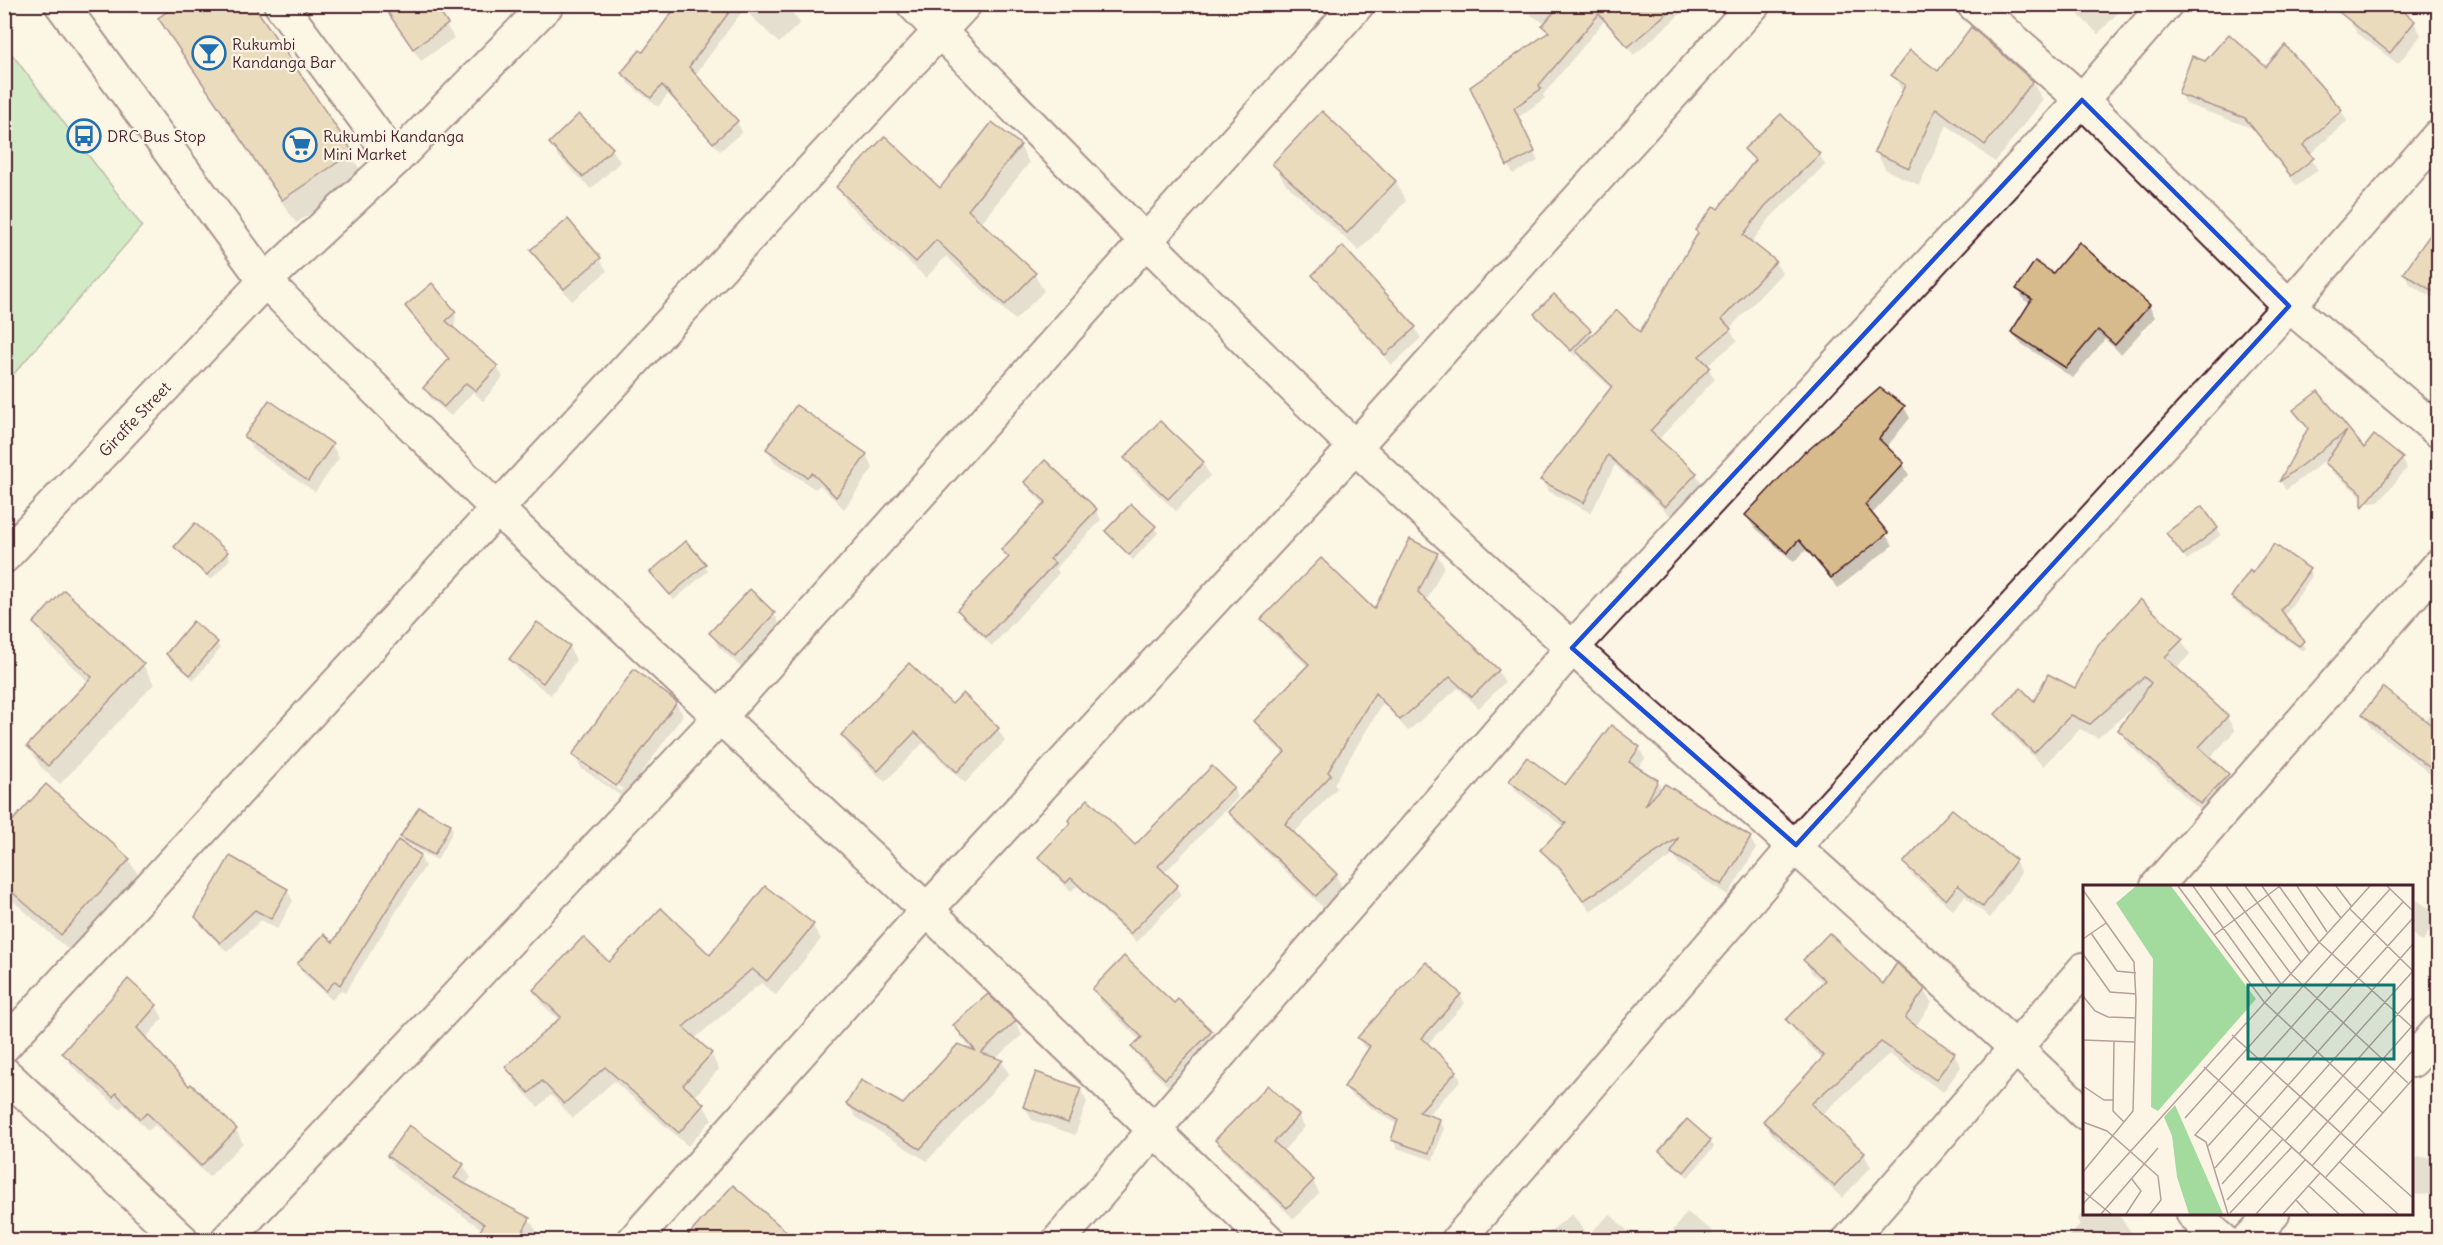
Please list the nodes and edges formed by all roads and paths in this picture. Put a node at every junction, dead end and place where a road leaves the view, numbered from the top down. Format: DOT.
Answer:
graph roads {
  1 [pos="61,4"];
  2 [pos="280,4"];
  3 [pos="548,4"];
  4 [pos="913,4"];
  5 [pos="965,4"];
  6 [pos="1358,4"];
  7 [pos="1754,4"];
  8 [pos="1973,4"];
  9 [pos="2166,4"];
  10 [pos="940,32"];
  11 [pos="2082,100"];
  12 [pos="2439,136"];
  13 [pos="395,160"];
  14 [pos="1146,243"];
  15 [pos="265,281"];
  16 [pos="2289,306"];
  17 [pos="2439,431"];
  18 [pos="1355,447"];
  19 [pos="497,509"];
  20 [pos="4,557"];
  21 [pos="2439,566"];
  22 [pos="1572,648"];
  23 [pos="720,717"];
  24 [pos="1796,845"];
  25 [pos="2158,885"];
  26 [pos="927,910"];
  27 [pos="2083,971"];
  28 [pos="2439,1031"];
  29 [pos="4,1046"];
  30 [pos="2016,1047"];
  31 [pos="2413,1060"];
  32 [pos="4,1073"];
  33 [pos="2083,1111"];
  34 [pos="1155,1132"];
  35 [pos="2194,1215"];
  36 [pos="2272,1215"];
  37 [pos="182,1240"];
  38 [pos="227,1240"];
  39 [pos="634,1240"];
  40 [pos="1059,1240"];
  41 [pos="1268,1240"];
  42 [pos="1458,1240"];
  43 [pos="1849,1240"];
  44 [pos="2223,1240"];
  45 [pos="2248,1240"];
  1 -- 15 [label="street"];
  2 -- 13 [label="street"];
  3 -- 13 [label="street, Giraffe Street"];
  4 -- 10 [label="street"];
  5 -- 10 [label="street"];
  6 -- 14 [label="street"];
  7 -- 18 [label="street"];
  8 -- 11 [label="street"];
  9 -- 11 [label="street"];
  10 -- 14 [label="street"];
  10 -- 19 [label="street"];
  11 -- 16 [label="street"];
  11 -- 22 [label="street"];
  12 -- 16 [label="street"];
  13 -- 15 [label="street, Giraffe Street"];
  14 -- 18 [label="street"];
  14 -- 23 [label="street"];
  15 -- 19 [label="street"];
  15 -- 20 [label="street, Giraffe Street"];
  16 -- 17 [label="street"];
  16 -- 24 [label="street"];
  18 -- 22 [label="street"];
  18 -- 26 [label="street"];
  19 -- 23 [label="street"];
  19 -- 29 [label="street"];
  21 -- 25 [label="street"];
  22 -- 24 [label="street"];
  22 -- 34 [label="street"];
  23 -- 26 [label="street"];
  23 -- 38 [label="street"];
  24 -- 30 [label="street"];
  24 -- 42 [label="street"];
  26 -- 34 [label="street"];
  26 -- 39 [label="street"];
  27 -- 30 [label="street"];
  28 -- 31 [label="street"];
  30 -- 33 [label="street"];
  30 -- 43 [label="street"];
  32 -- 37 [label="street"];
  34 -- 40 [label="street"];
  34 -- 41 [label="street"];
  35 -- 44 [label="street"];
  36 -- 45 [label="street"];
}
